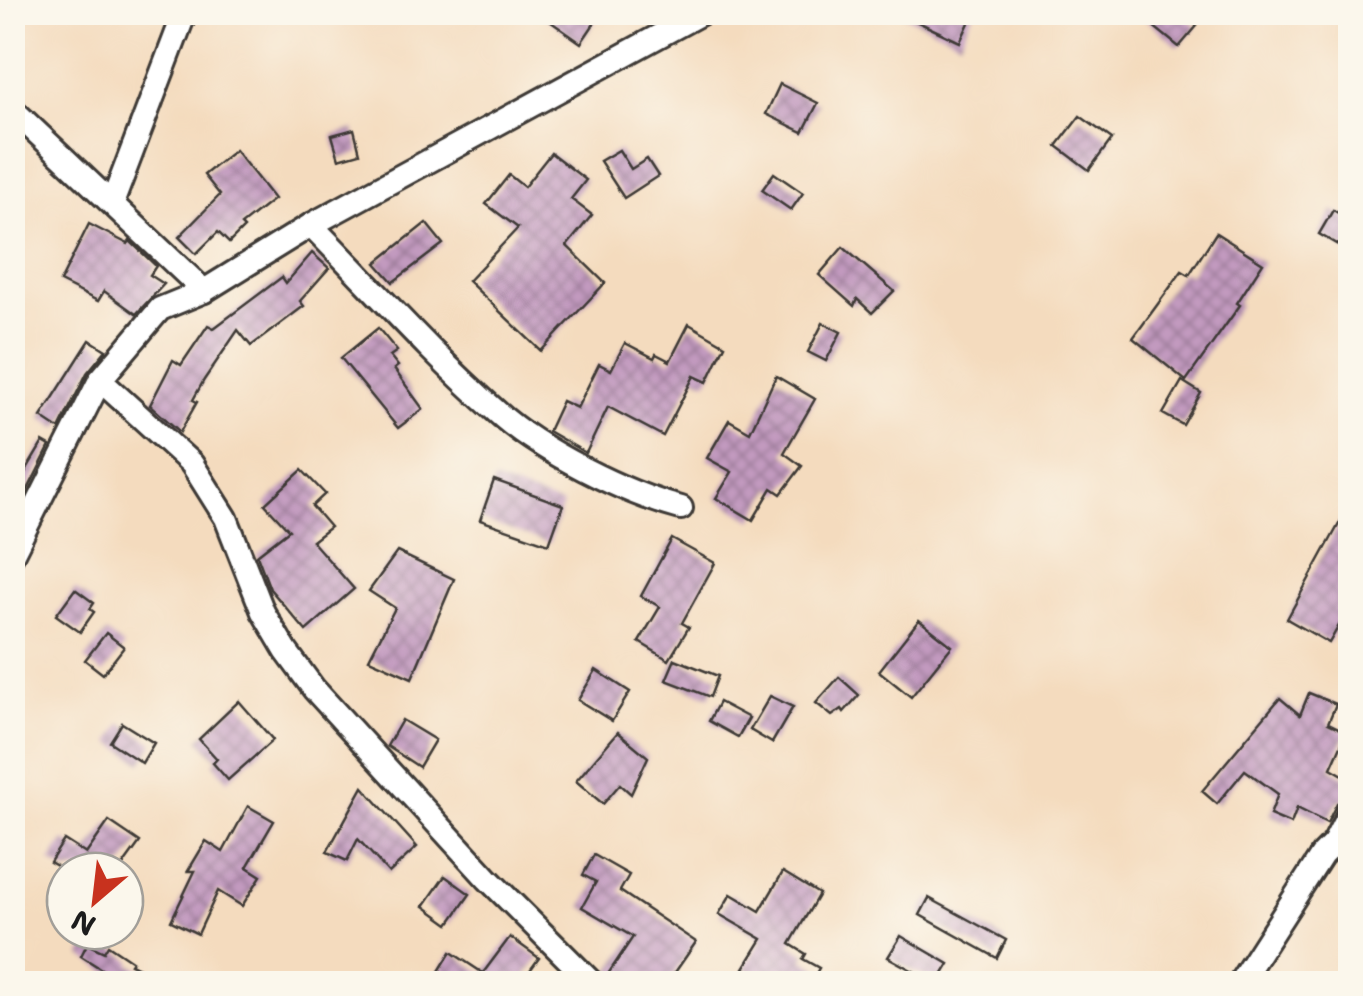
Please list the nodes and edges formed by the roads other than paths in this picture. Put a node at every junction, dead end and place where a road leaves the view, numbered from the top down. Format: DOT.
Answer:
graph roads {
  1 [pos="185,12"];
  2 [pos="703,12"];
  3 [pos="12,109"];
  4 [pos="113,201"];
  5 [pos="310,226"];
  6 [pos="204,291"];
  7 [pos="100,380"];
  8 [pos="680,508"];
  9 [pos="12,554"];
  10 [pos="1350,810"];
  11 [pos="1342,842"];
  12 [pos="593,984"];
  13 [pos="1239,984"];
  1 -- 4 [label="street"];
  2 -- 5 [label="street"];
  3 -- 4 [label="street"];
  4 -- 6 [label="street"];
  5 -- 6 [label="street"];
  5 -- 8 [label="street"];
  6 -- 7 [label="street"];
  7 -- 9 [label="street"];
  7 -- 12 [label="street"];
  10 -- 11 [label="street"];
  11 -- 13 [label="street"];
}
